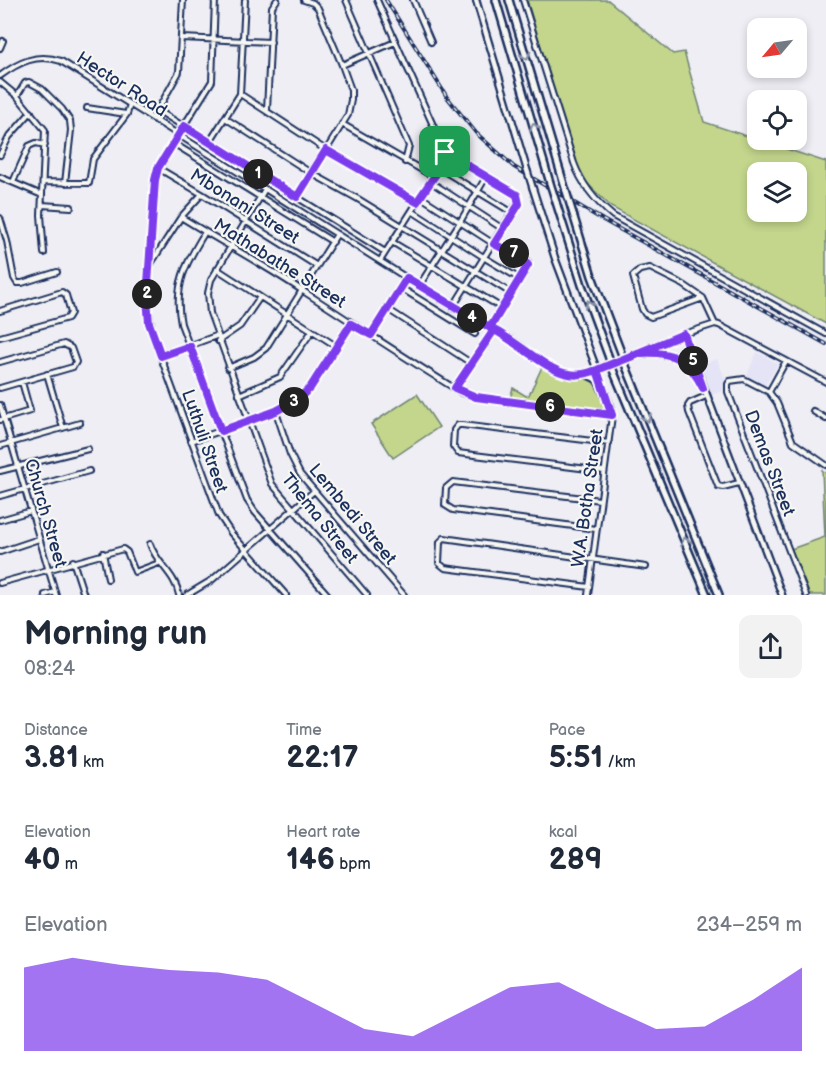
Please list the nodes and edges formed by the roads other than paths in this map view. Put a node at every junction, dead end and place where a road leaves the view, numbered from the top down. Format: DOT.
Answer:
graph roads {
  1 [pos="183,0"];
  2 [pos="215,0"];
  3 [pos="245,0"];
  4 [pos="277,0"];
  5 [pos="304,0"];
  6 [pos="346,0"];
  7 [pos="377,0"];
  8 [pos="413,0"];
  9 [pos="476,0"];
  10 [pos="496,0"];
  11 [pos="509,0"];
  12 [pos="523,0"];
  13 [pos="182,38"];
  14 [pos="214,39"];
  15 [pos="3,41"];
  16 [pos="243,41"];
  17 [pos="271,42"];
  18 [pos="395,42"];
  19 [pos="431,42"];
  20 [pos="0,48"];
  21 [pos="369,54"];
  22 [pos="342,65"];
  23 [pos="0,76"];
  24 [pos="0,82"];
  25 [pos="240,94"];
  26 [pos="16,96"];
  27 [pos="130,104"];
  28 [pos="87,108"];
  29 [pos="267,110"];
  30 [pos="31,112"];
  31 [pos="127,114"];
  32 [pos="225,118"];
  33 [pos="342,124"];
  34 [pos="184,126"];
  35 [pos="178,136"];
  36 [pos="173,143"];
  37 [pos="209,144"];
  38 [pos="45,145"];
  39 [pos="326,150"];
  40 [pos="445,152"];
  41 [pos="0,154"];
  42 [pos="405,162"];
  43 [pos="158,168"];
  44 [pos="440,168"];
  45 [pos="311,173"];
  46 [pos="0,177"];
  47 [pos="434,177"];
  48 [pos="486,177"];
  49 [pos="13,182"];
  50 [pos="43,182"];
  51 [pos="65,183"];
  52 [pos="431,183"];
  53 [pos="265,189"];
  54 [pos="478,192"];
  55 [pos="202,194"];
  56 [pos="42,195"];
  57 [pos="260,197"];
  58 [pos="297,197"];
  59 [pos="421,197"];
  60 [pos="417,202"];
  61 [pos="42,205"];
  62 [pos="71,207"];
  63 [pos="468,207"];
  64 [pos="412,211"];
  65 [pos="513,213"];
  66 [pos="181,217"];
  67 [pos="0,218"];
  68 [pos="244,222"];
  69 [pos="460,222"];
  70 [pos="403,227"];
  71 [pos="503,229"];
  72 [pos="205,232"];
  73 [pos="2,233"];
  74 [pos="337,234"];
  75 [pos="451,236"];
  76 [pos="333,242"];
  77 [pos="392,242"];
  78 [pos="494,244"];
  79 [pos="230,245"];
  80 [pos="385,252"];
  81 [pos="442,252"];
  82 [pos="44,253"];
  83 [pos="485,258"];
  84 [pos="380,261"];
  85 [pos="149,266"];
  86 [pos="317,266"];
  87 [pos="432,266"];
  88 [pos="217,269"];
  89 [pos="57,272"];
  90 [pos="475,273"];
  91 [pos="407,278"];
  92 [pos="520,279"];
  93 [pos="419,286"];
  94 [pos="466,287"];
  95 [pos="401,288"];
  96 [pos="303,291"];
  97 [pos="511,293"];
  98 [pos="260,297"];
  99 [pos="703,298"];
  100 [pos="453,307"];
  101 [pos="502,308"];
  102 [pos="389,310"];
  103 [pos="0,311"];
  104 [pos="288,316"];
  105 [pos="351,324"];
  106 [pos="715,324"];
  107 [pos="492,329"];
  108 [pos="312,331"];
  109 [pos="475,334"];
  110 [pos="684,334"];
  111 [pos="826,334"];
  112 [pos="371,335"];
  113 [pos="0,337"];
  114 [pos="217,339"];
  115 [pos="190,346"];
  116 [pos="336,346"];
  117 [pos="641,353"];
  118 [pos="161,356"];
  119 [pos="786,361"];
  120 [pos="0,362"];
  121 [pos="471,363"];
  122 [pos="228,368"];
  123 [pos="597,370"];
  124 [pos="47,374"];
  125 [pos="584,374"];
  126 [pos="22,382"];
  127 [pos="826,382"];
  128 [pos="0,388"];
  129 [pos="455,388"];
  130 [pos="703,388"];
  131 [pos="769,392"];
  132 [pos="239,395"];
  133 [pos="706,396"];
  134 [pos="610,404"];
  135 [pos="0,405"];
  136 [pos="276,411"];
  137 [pos="813,411"];
  138 [pos="612,415"];
  139 [pos="826,419"];
  140 [pos="2,420"];
  141 [pos="248,422"];
  142 [pos="80,423"];
  143 [pos="63,428"];
  144 [pos="221,431"];
  145 [pos="191,441"];
  146 [pos="11,443"];
  147 [pos="609,443"];
  148 [pos="0,446"];
  149 [pos="88,449"];
  150 [pos="826,465"];
  151 [pos="18,467"];
  152 [pos="0,471"];
  153 [pos="89,471"];
  154 [pos="604,471"];
  155 [pos="739,483"];
  156 [pos="25,489"];
  157 [pos="314,491"];
  158 [pos="0,496"];
  159 [pos="600,500"];
  160 [pos="292,510"];
  161 [pos="31,511"];
  162 [pos="0,520"];
  163 [pos="270,529"];
  164 [pos="596,529"];
  165 [pos="39,539"];
  166 [pos="150,544"];
  167 [pos="246,550"];
  168 [pos="0,552"];
  169 [pos="103,553"];
  170 [pos="593,559"];
  171 [pos="74,561"];
  172 [pos="159,563"];
  173 [pos="646,567"];
  174 [pos="48,569"];
  175 [pos="108,579"];
  176 [pos="0,583"];
  177 [pos="589,587"];
  178 [pos="55,593"];
  179 [pos="45,595"];
  180 [pos="84,595"];
  181 [pos="179,595"];
  182 [pos="187,595"];
  183 [pos="286,595"];
  184 [pos="328,595"];
  185 [pos="367,595"];
  186 [pos="404,595"];
  187 [pos="588,595"];
  188 [pos="707,595"];
  189 [pos="719,595"];
  190 [pos="782,595"];
  191 [pos="806,595"];
  1 -- 13 [label="street"];
  2 -- 14 [label="street, Luthuli Street"];
  3 -- 16 [label="street"];
  4 -- 17 [label="street"];
  5 -- 22 [label="street"];
  6 -- 21 [label="street"];
  7 -- 18 [label="street"];
  8 -- 19 [label="street"];
  9 -- 123 [label="main road, bridge"];
  188 -- 10 [label="highway, one-way, bridge"];
  11 -- 189 [label="highway, one-way, bridge"];
  12 -- 111 [label="street"];
  13 -- 14 [label="street"];
  13 -- 34 [label="street, Hector Road"];
  14 -- 16 [label="street"];
  14 -- 34 [label="street, Luthuli Street"];
  15 -- 20 [label="street"];
  16 -- 17 [label="street"];
  16 -- 25 [label="street"];
  17 -- 29 [label="street"];
  18 -- 21 [label="street"];
  18 -- 40 [label="street"];
  21 -- 22 [label="street"];
  21 -- 42 [label="street"];
  22 -- 33 [label="street"];
  23 -- 27 [label="street, Hector Road"];
  24 -- 26 [label="street"];
  25 -- 29 [label="street"];
  25 -- 32 [label="street"];
  26 -- 30 [label="street"];
  26 -- 51 [label="street"];
  27 -- 31 [label="street"];
  27 -- 35 [label="street, Hector Road"];
  28 -- 31 [label="street"];
  29 -- 39 [label="street"];
  30 -- 38 [label="street"];
  30 -- 41 [label="street"];
  31 -- 51 [label="street"];
  32 -- 37 [label="street"];
  32 -- 45 [label="street"];
  33 -- 39 [label="street"];
  33 -- 42 [label="street"];
  34 -- 35 [label="street, Luthuli Street"];
  34 -- 37 [label="street, Hector Road"];
  35 -- 36 [label="street, Luthuli Street"];
  35 -- 53 [label="street, Hector Road"];
  36 -- 43 [label="street, Luthuli Street"];
  36 -- 57 [label="street, Hector Road"];
  37 -- 58 [label="street, Hector Road"];
  38 -- 49 [label="street"];
  38 -- 50 [label="street"];
  39 -- 45 [label="street"];
  39 -- 60 [label="street"];
  40 -- 44 [label="street"];
  40 -- 48 [label="street"];
  42 -- 47 [label="street"];
  43 -- 55 [label="street, Mbonani Street"];
  43 -- 85 [label="street, Luthuli Street"];
  44 -- 47 [label="street"];
  44 -- 54 [label="street"];
  45 -- 58 [label="street"];
  45 -- 70 [label="street"];
  46 -- 49 [label="street"];
  47 -- 52 [label="street"];
  48 -- 54 [label="street"];
  48 -- 65 [label="street"];
  49 -- 56 [label="street"];
  50 -- 51 [label="street"];
  50 -- 56 [label="street"];
  52 -- 59 [label="street"];
  52 -- 63 [label="street"];
  53 -- 57 [label="street, Thema Street"];
  53 -- 74 [label="street, Hector Road"];
  54 -- 63 [label="street"];
  54 -- 65 [label="street"];
  55 -- 66 [label="street"];
  55 -- 68 [label="street, Mbonani Street"];
  56 -- 61 [label="street"];
  57 -- 68 [label="street, Thema Street"];
  57 -- 76 [label="street, Hector Road"];
  58 -- 80 [label="street, Hector Road"];
  59 -- 60 [label="street"];
  59 -- 69 [label="street"];
  60 -- 64 [label="street"];
  61 -- 62 [label="street"];
  61 -- 82 [label="street"];
  63 -- 69 [label="street"];
  63 -- 71 [label="street"];
  64 -- 70 [label="street"];
  64 -- 75 [label="street"];
  65 -- 71 [label="street"];
  66 -- 72 [label="street, Mathabathe Street"];
  66 -- 85 [label="street"];
  67 -- 73 [label="street"];
  68 -- 79 [label="street, Thema Street"];
  68 -- 86 [label="street, Mbonani Street"];
  69 -- 75 [label="street"];
  69 -- 78 [label="street"];
  70 -- 77 [label="street"];
  70 -- 81 [label="street"];
  71 -- 78 [label="street"];
  72 -- 79 [label="street, Mathabathe Street"];
  72 -- 115 [label="street"];
  73 -- 89 [label="street"];
  74 -- 76 [label="street"];
  74 -- 84 [label="street, Hector Road"];
  75 -- 81 [label="street"];
  75 -- 83 [label="street"];
  76 -- 86 [label="street"];
  77 -- 80 [label="street"];
  77 -- 87 [label="street"];
  78 -- 83 [label="street"];
  78 -- 92 [label="street"];
  79 -- 88 [label="street, Thema Street"];
  79 -- 96 [label="street, Mathabathe Street"];
  80 -- 84 [label="street"];
  81 -- 87 [label="street"];
  81 -- 90 [label="street"];
  83 -- 90 [label="street"];
  83 -- 92 [label="street"];
  84 -- 91 [label="street, Hector Road"];
  85 -- 118 [label="street, Luthuli Street"];
  86 -- 96 [label="street"];
  87 -- 93 [label="street"];
  87 -- 94 [label="street"];
  88 -- 98 [label="street"];
  88 -- 114 [label="street, Thema Street"];
  90 -- 94 [label="street"];
  90 -- 97 [label="street"];
  91 -- 93 [label="street, Hector Road"];
  91 -- 95 [label="street"];
  92 -- 97 [label="street"];
  93 -- 100 [label="street, Hector Road"];
  94 -- 100 [label="street"];
  94 -- 101 [label="street"];
  95 -- 102 [label="street"];
  95 -- 109 [label="street"];
  96 -- 104 [label="street"];
  96 -- 105 [label="street, Mathabathe Street"];
  97 -- 101 [label="street"];
  98 -- 104 [label="street"];
  98 -- 114 [label="street"];
  99 -- 99 [label="street"];
  99 -- 106 [label="street"];
  100 -- 107 [label="street, Hector Road"];
  101 -- 107 [label="street"];
  102 -- 112 [label="street"];
  102 -- 121 [label="street"];
  103 -- 113 [label="street"];
  104 -- 108 [label="street"];
  104 -- 122 [label="street"];
  105 -- 112 [label="street, Mathabathe Street"];
  105 -- 116 [label="street"];
  106 -- 110 [label="street"];
  106 -- 119 [label="street"];
  107 -- 121 [label="street"];
  107 -- 125 [label="street, Hector Road"];
  108 -- 116 [label="street"];
  108 -- 132 [label="street"];
  110 -- 117 [label="main road"];
  110 -- 130 [label="main road"];
  112 -- 129 [label="street, Mathabathe Street"];
  114 -- 115 [label="street"];
  114 -- 122 [label="street, Thema Street"];
  115 -- 118 [label="street"];
  115 -- 144 [label="street"];
  116 -- 136 [label="street"];
  117 -- 123 [label="main road"];
  117 -- 130 [label="main road"];
  118 -- 145 [label="street, Luthuli Street"];
  119 -- 127 [label="street"];
  119 -- 131 [label="street"];
  120 -- 124 [label="street"];
  121 -- 129 [label="street"];
  122 -- 132 [label="street, Thema Street"];
  123 -- 125 [label="street, Hector Road"];
  123 -- 134 [label="street, W.A. Botha Street"];
  124 -- 126 [label="street"];
  124 -- 143 [label="street"];
  125 -- 134 [label="street"];
  126 -- 128 [label="street"];
  126 -- 140 [label="street"];
  129 -- 138 [label="street, Mathabathe Street"];
  130 -- 133 [label="main road"];
  131 -- 150 [label="street"];
  131 -- 191 [label="street, Demas Street"];
  132 -- 141 [label="street, Thema Street"];
  133 -- 155 [label="main road"];
  133 -- 155 [label="street"];
  134 -- 138 [label="street, W.A. Botha Street"];
  135 -- 140 [label="street, Church Street"];
  136 -- 141 [label="street"];
  136 -- 157 [label="street, Lembedi Street"];
  137 -- 139 [label="street"];
  138 -- 147 [label="street, W.A. Botha Street"];
  140 -- 146 [label="street, Church Street"];
  141 -- 144 [label="street"];
  141 -- 160 [label="street, Thema Street"];
  142 -- 143 [label="street"];
  143 -- 146 [label="street"];
  144 -- 145 [label="street"];
  144 -- 163 [label="street"];
  145 -- 167 [label="street, Luthuli Street"];
  146 -- 148 [label="street"];
  146 -- 151 [label="street, Church Street"];
  147 -- 154 [label="street, W.A. Botha Street"];
  147 -- 154 [label="street"];
  149 -- 151 [label="street"];
  151 -- 152 [label="street"];
  151 -- 156 [label="street, Church Street"];
  153 -- 156 [label="street"];
  154 -- 159 [label="street, W.A. Botha Street"];
  155 -- 190 [label="main road"];
  156 -- 158 [label="street"];
  156 -- 161 [label="street, Church Street"];
  157 -- 160 [label="street"];
  157 -- 186 [label="street, Lembedi Street"];
  159 -- 164 [label="street, W.A. Botha Street"];
  159 -- 164 [label="street"];
  160 -- 163 [label="street"];
  160 -- 185 [label="street, Thema Street"];
  161 -- 162 [label="street"];
  161 -- 165 [label="street, Church Street"];
  163 -- 167 [label="street"];
  163 -- 184 [label="street"];
  164 -- 170 [label="street, W.A. Botha Street"];
  165 -- 168 [label="street"];
  165 -- 174 [label="street, Church Street"];
  166 -- 172 [label="street"];
  167 -- 182 [label="street"];
  167 -- 183 [label="street, Luthuli Street"];
  169 -- 171 [label="street"];
  169 -- 172 [label="street"];
  169 -- 175 [label="street"];
  170 -- 173 [label="street"];
  170 -- 177 [label="street, W.A. Botha Street"];
  170 -- 177 [label="street"];
  171 -- 174 [label="street"];
  171 -- 180 [label="street"];
  172 -- 181 [label="street"];
  174 -- 176 [label="street"];
  174 -- 178 [label="street, Church Street"];
  177 -- 187 [label="street, W.A. Botha Street"];
  178 -- 179 [label="street"];
}
